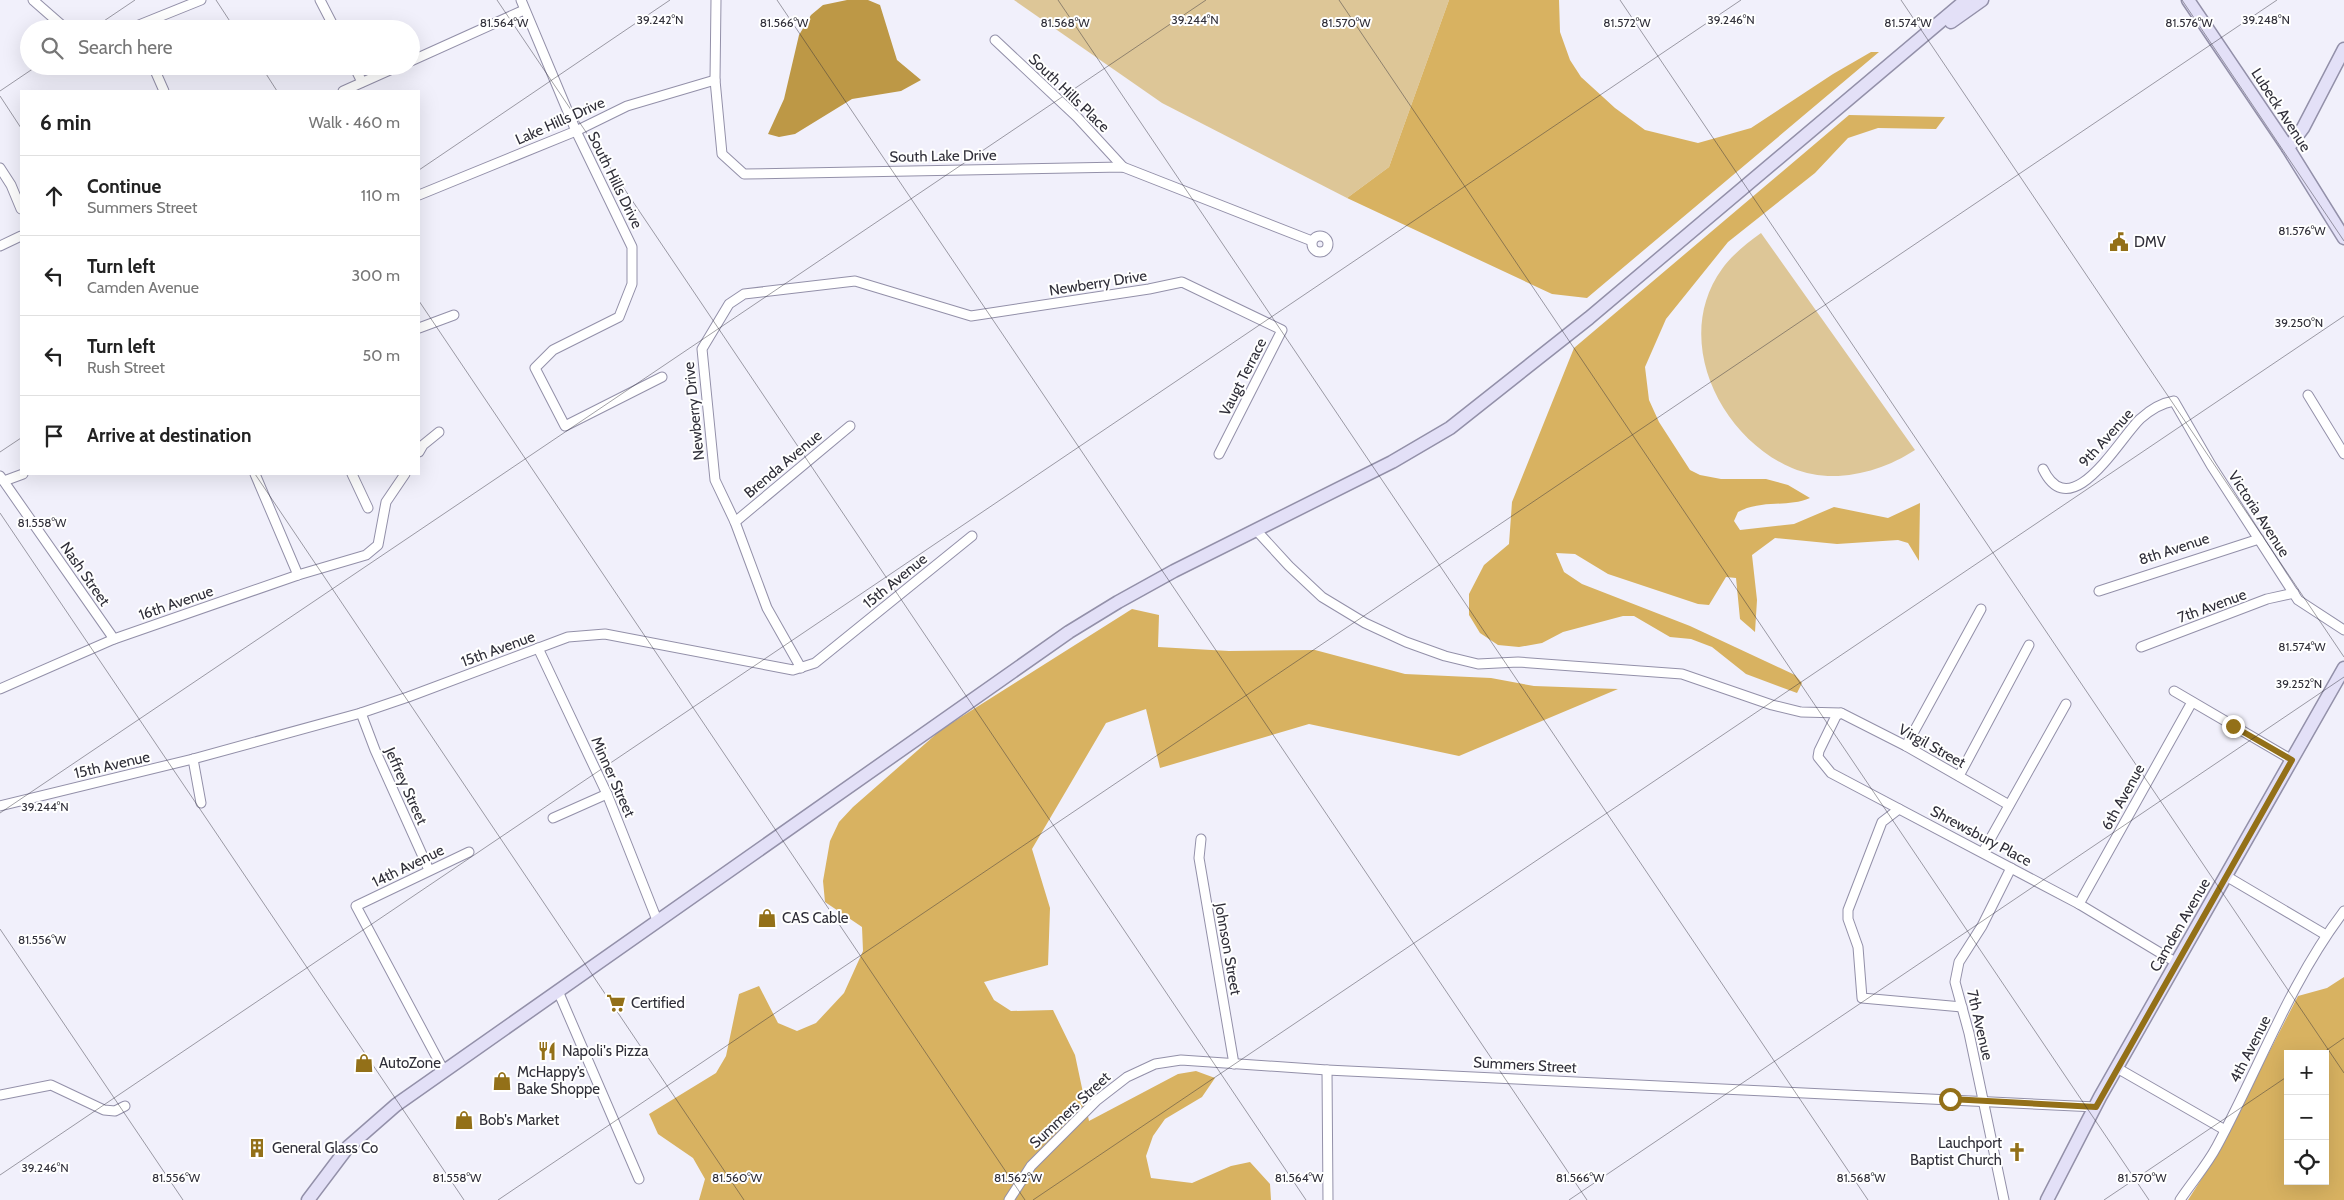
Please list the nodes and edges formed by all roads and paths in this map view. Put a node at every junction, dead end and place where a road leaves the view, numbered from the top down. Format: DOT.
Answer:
graph roads {
  1 [pos="33,0"];
  2 [pos="201,0"];
  3 [pos="320,0"];
  4 [pos="521,0"];
  5 [pos="716,0"];
  6 [pos="1958,0"];
  7 [pos="1966,0"];
  8 [pos="1982,0"];
  9 [pos="2188,0"];
  10 [pos="524,10"];
  11 [pos="56,20"];
  12 [pos="153,20"];
  13 [pos="330,20"];
  14 [pos="1926,34"];
  15 [pos="995,40"];
  16 [pos="2344,49"];
  17 [pos="420,57"];
  18 [pos="157,75"];
  19 [pos="358,75"];
  20 [pos="378,75"];
  21 [pos="714,80"];
  22 [pos="362,82"];
  23 [pos="164,90"];
  24 [pos="345,90"];
  25 [pos="576,131"];
  26 [pos="2288,148"];
  27 [pos="1123,167"];
  28 [pos="0,168"];
  29 [pos="420,195"];
  30 [pos="20,207"];
  31 [pos="2340,223"];
  32 [pos="20,236"];
  33 [pos="2344,238"];
  34 [pos="1312,241"];
  35 [pos="0,246"];
  36 [pos="1182,282"];
  37 [pos="454,315"];
  38 [pos="420,328"];
  39 [pos="662,376"];
  40 [pos="2308,394"];
  41 [pos="2167,402"];
  42 [pos="850,426"];
  43 [pos="439,432"];
  44 [pos="420,450"];
  45 [pos="1220,454"];
  46 [pos="2344,454"];
  47 [pos="2043,469"];
  48 [pos="20,475"];
  49 [pos="255,475"];
  50 [pos="352,475"];
  51 [pos="404,475"];
  52 [pos="2,478"];
  53 [pos="368,508"];
  54 [pos="734,522"];
  55 [pos="1256,530"];
  56 [pos="972,536"];
  57 [pos="2259,539"];
  58 [pos="298,574"];
  59 [pos="2099,591"];
  60 [pos="2294,593"];
  61 [pos="1981,609"];
  62 [pos="2344,630"];
  63 [pos="114,639"];
  64 [pos="2029,645"];
  65 [pos="2140,647"];
  66 [pos="538,648"];
  67 [pos="801,668"];
  68 [pos="2344,668"];
  69 [pos="0,689"];
  70 [pos="2174,691"];
  71 [pos="2192,702"];
  72 [pos="2066,704"];
  73 [pos="361,713"];
  74 [pos="1841,714"];
  75 [pos="1906,746"];
  76 [pos="192,760"];
  77 [pos="2292,760"];
  78 [pos="1959,776"];
  79 [pos="607,794"];
  80 [pos="201,803"];
  81 [pos="2009,805"];
  82 [pos="0,806"];
  83 [pos="1899,808"];
  84 [pos="552,818"];
  85 [pos="1201,838"];
  86 [pos="470,852"];
  87 [pos="1983,852"];
  88 [pos="2011,868"];
  89 [pos="429,870"];
  90 [pos="2226,876"];
  91 [pos="2079,904"];
  92 [pos="2344,911"];
  93 [pos="657,920"];
  94 [pos="2326,935"];
  95 [pos="2177,963"];
  96 [pos="558,991"];
  97 [pos="1962,1007"];
  98 [pos="1234,1064"];
  99 [pos="2117,1068"];
  100 [pos="1327,1070"];
  101 [pos="444,1071"];
  102 [pos="0,1095"];
  103 [pos="1982,1101"];
  104 [pos="125,1106"];
  105 [pos="2096,1107"];
  106 [pos="2225,1130"];
  107 [pos="638,1179"];
  108 [pos="308,1200"];
  109 [pos="1009,1200"];
  110 [pos="1328,1200"];
  111 [pos="2004,1200"];
  112 [pos="2048,1200"];
  113 [pos="2180,1200"];
  1 -- 11 [label="street"];
  2 -- 12 [label="street"];
  3 -- 13 [label="street"];
  4 -- 10 [label="street, South Hills Drive"];
  5 -- 21 [label="street, South Lake Drive"];
  6 -- 14 [label="main road"];
  7 -- 14 [label="main road"];
  8 -- 14 [label="main road"];
  9 -- 26 [label="main road, Lubeck Avenue"];
  10 -- 17 [label="street"];
  10 -- 25 [label="street, South Hills Drive"];
  14 -- 55 [label="main road"];
  15 -- 27 [label="street, South Hills Place"];
  16 -- 26 [label="main road"];
  18 -- 23 [label="street"];
  19 -- 22 [label="street"];
  20 -- 22 [label="street"];
  21 -- 25 [label="street, Lake Hills Drive"];
  21 -- 27 [label="street, South Lake Drive"];
  22 -- 24 [label="street"];
  25 -- 29 [label="street, Lake Hills Drive"];
  25 -- 39 [label="street, South Hills Drive"];
  26 -- 31 [label="main road, Lubeck Avenue"];
  27 -- 34 [label="street, South Lake Drive"];
  28 -- 30 [label="street"];
  31 -- 33 [label="main road, Lubeck Avenue"];
  32 -- 35 [label="street"];
  36 -- 45 [label="street, Vaugt Terrace"];
  36 -- 54 [label="street, Newberry Drive"];
  37 -- 38 [label="street"];
  40 -- 46 [label="street"];
  41 -- 47 [label="street, 9th Avenue"];
  41 -- 57 [label="street, Victoria Avenue"];
  42 -- 54 [label="street, Brenda Avenue"];
  43 -- 44 [label="street"];
  48 -- 52 [label="street"];
  49 -- 58 [label="street"];
  50 -- 53 [label="street"];
  51 -- 58 [label="street, 16th Avenue"];
  52 -- 63 [label="street, Nash Street"];
  54 -- 67 [label="street, Newberry Drive"];
  55 -- 74 [label="street"];
  55 -- 93 [label="main road"];
  56 -- 67 [label="street, 15th Avenue"];
  57 -- 59 [label="street, 8th Avenue"];
  57 -- 60 [label="street, Victoria Avenue"];
  58 -- 63 [label="street, 16th Avenue"];
  60 -- 62 [label="street, Victoria Avenue"];
  60 -- 65 [label="street, 7th Avenue"];
  61 -- 75 [label="street"];
  63 -- 69 [label="street, 16th Avenue"];
  64 -- 78 [label="street"];
  66 -- 67 [label="street, 15th Avenue"];
  66 -- 73 [label="street, 15th Avenue"];
  66 -- 79 [label="street, Minner Street"];
  68 -- 77 [label="main road, Camden Avenue"];
  70 -- 71 [label="street"];
  71 -- 77 [label="street"];
  71 -- 91 [label="street, 6th Avenue"];
  72 -- 81 [label="street"];
  73 -- 76 [label="street, 15th Avenue"];
  73 -- 89 [label="street, Jeffrey Street"];
  74 -- 75 [label="street, Virgil Street"];
  74 -- 83 [label="street, Shrewsbury Place"];
  75 -- 78 [label="street, Virgil Street"];
  76 -- 80 [label="street"];
  76 -- 82 [label="street, 15th Avenue"];
  77 -- 90 [label="main road, Camden Avenue"];
  78 -- 81 [label="street, Virgil Street"];
  79 -- 84 [label="street"];
  79 -- 93 [label="street, Minner Street"];
  81 -- 87 [label="street"];
  83 -- 87 [label="street, Shrewsbury Place"];
  83 -- 97 [label="street"];
  85 -- 98 [label="street, Johnson Street"];
  86 -- 89 [label="street, 14th Avenue"];
  87 -- 88 [label="street, Shrewsbury Place"];
  88 -- 91 [label="street, Shrewsbury Place"];
  88 -- 97 [label="street, 7th Avenue"];
  89 -- 101 [label="street, 14th Avenue"];
  90 -- 94 [label="street"];
  90 -- 95 [label="main road, Camden Avenue"];
  91 -- 95 [label="street, Shrewsbury Place"];
  92 -- 94 [label="street, 4th Avenue"];
  93 -- 96 [label="main road"];
  94 -- 106 [label="street, 4th Avenue"];
  95 -- 99 [label="main road, Camden Avenue"];
  96 -- 101 [label="main road"];
  96 -- 107 [label="street"];
  97 -- 103 [label="street, 7th Avenue"];
  98 -- 100 [label="street, Summers Street"];
  98 -- 109 [label="street, Summers Street"];
  99 -- 105 [label="main road, Camden Avenue"];
  99 -- 106 [label="street"];
  100 -- 103 [label="street, Summers Street"];
  100 -- 110 [label="street"];
  101 -- 108 [label="main road"];
  102 -- 104 [label="street"];
  103 -- 105 [label="street, Summers Street"];
  103 -- 111 [label="street, 7th Avenue"];
  105 -- 112 [label="main road, Camden Avenue"];
  106 -- 113 [label="street, 4th Avenue"];
}
